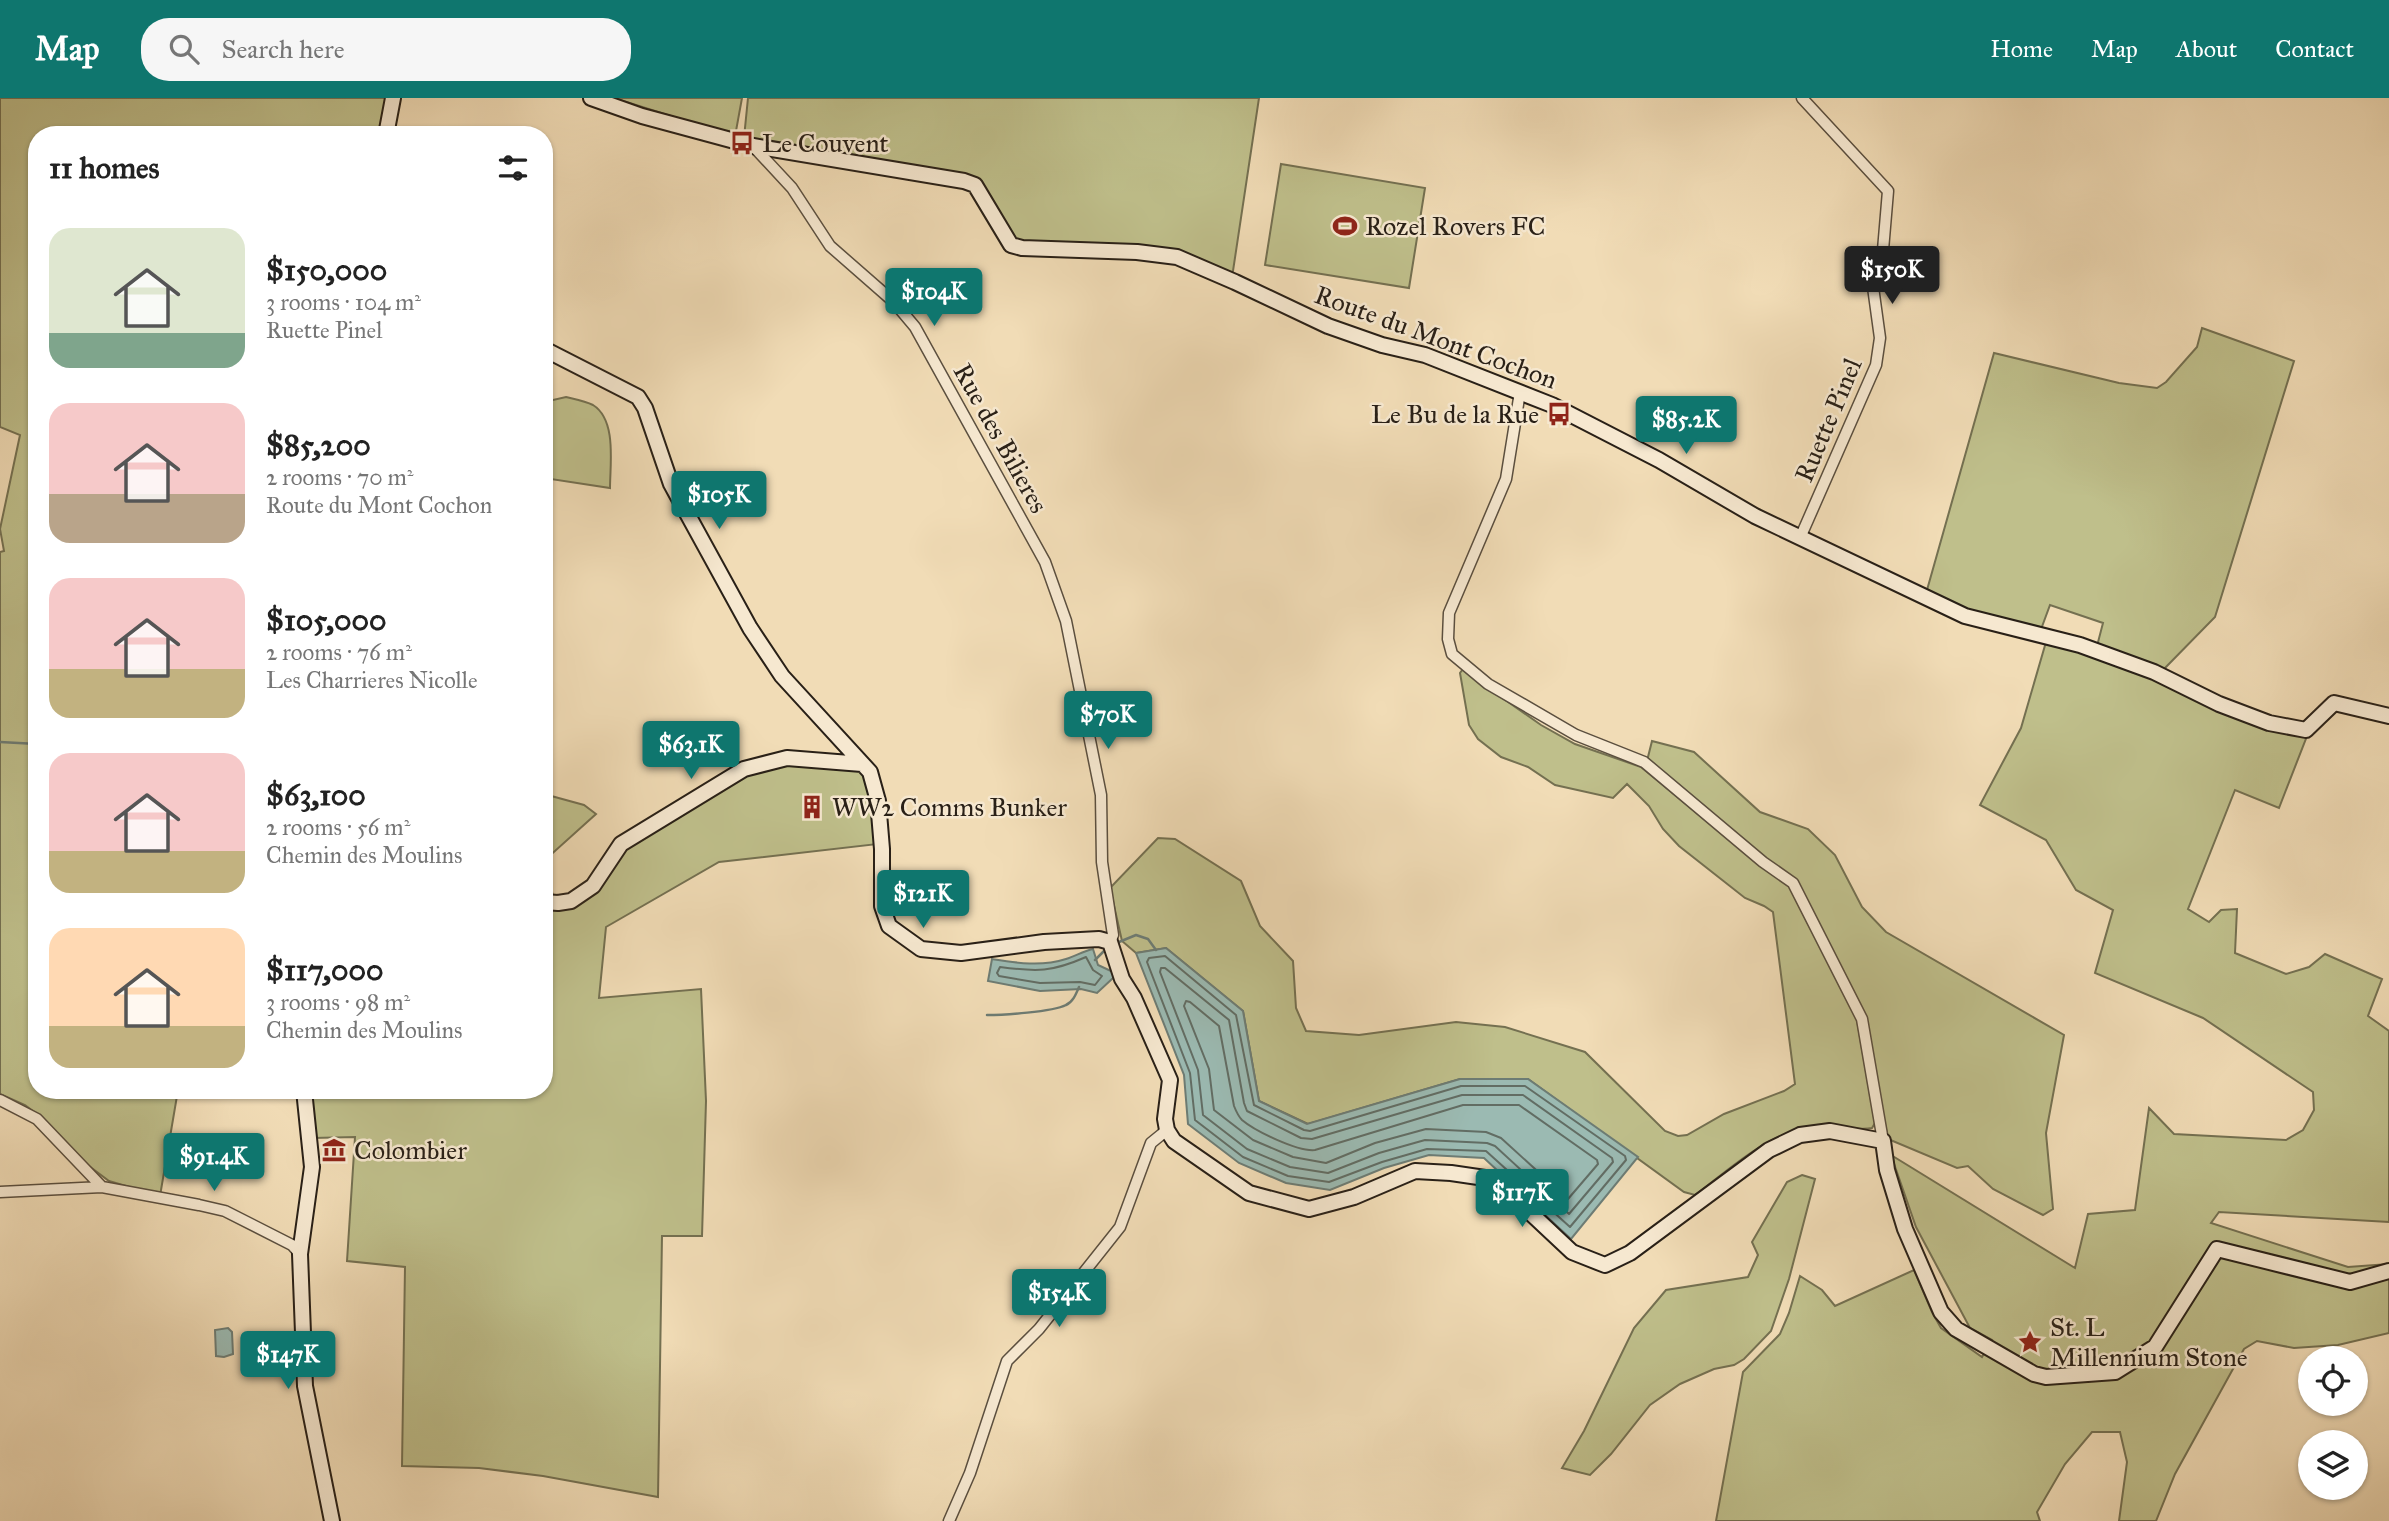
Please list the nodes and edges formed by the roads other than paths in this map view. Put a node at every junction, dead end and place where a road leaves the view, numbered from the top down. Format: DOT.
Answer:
graph roads {
  1 [pos="393,98"];
  2 [pos="591,98"];
  3 [pos="1802,98"];
  4 [pos="388,126"];
  5 [pos="753,146"];
  6 [pos="553,354"];
  7 [pos="1520,392"];
  8 [pos="1800,538"];
  9 [pos="2389,716"];
  10 [pos="862,764"];
  11 [pos="553,903"];
  12 [pos="1110,942"];
  13 [pos="305,1099"];
  14 [pos="0,1100"];
  15 [pos="1167,1130"];
  16 [pos="1883,1141"];
  17 [pos="102,1187"];
  18 [pos="0,1192"];
  19 [pos="300,1254"];
  20 [pos="2389,1271"];
  21 [pos="332,1521"];
  22 [pos="949,1521"];
  1 -- 4 [label="street"];
  2 -- 5 [label="street"];
  3 -- 8 [label="street, Ruette Pinel"];
  5 -- 7 [label="street, Route du Mont Cochon"];
  5 -- 12 [label="street, Rue des Bilieres"];
  6 -- 10 [label="street"];
  7 -- 8 [label="street, Route du Mont Cochon"];
  7 -- 16 [label="street"];
  8 -- 9 [label="street, Route du Mont Cochon"];
  10 -- 11 [label="street"];
  10 -- 12 [label="street"];
  12 -- 15 [label="street"];
  13 -- 19 [label="street"];
  14 -- 17 [label="street"];
  15 -- 16 [label="street"];
  15 -- 22 [label="street"];
  16 -- 20 [label="street"];
  17 -- 18 [label="street"];
  17 -- 19 [label="street"];
  19 -- 21 [label="street"];
}
